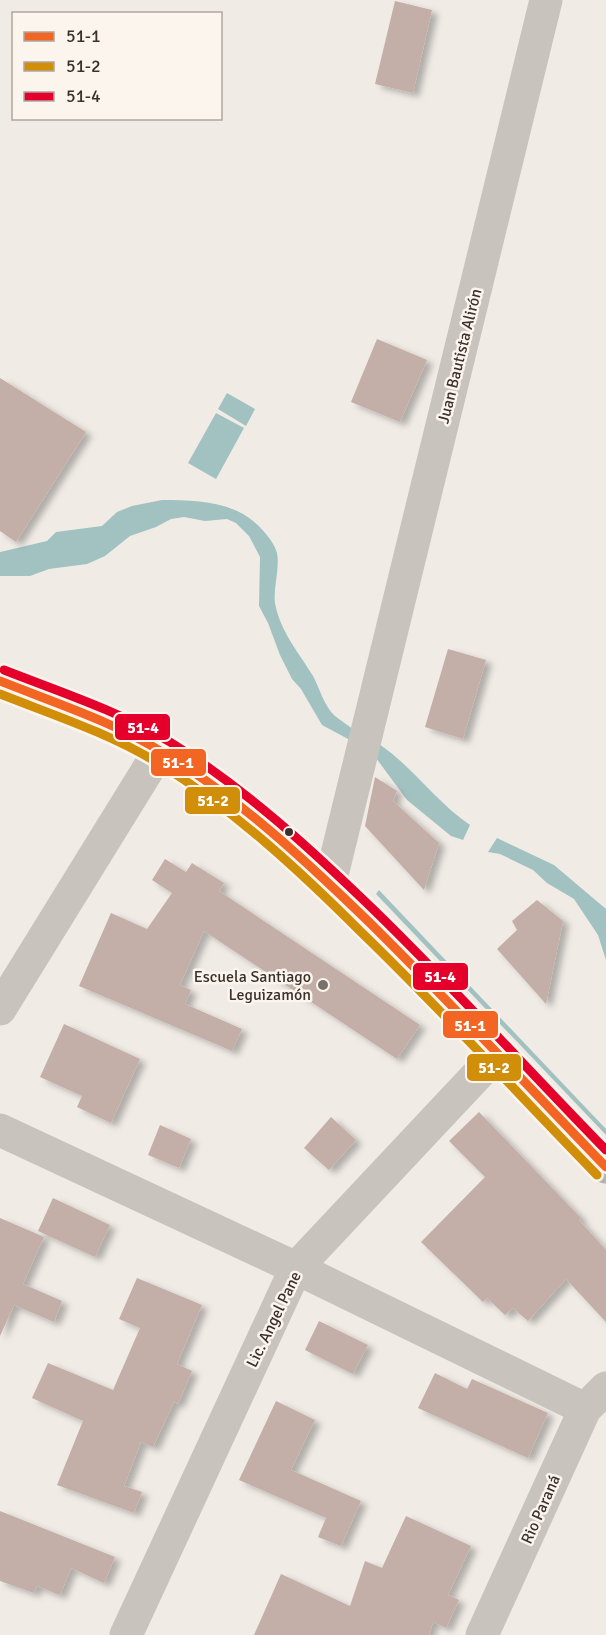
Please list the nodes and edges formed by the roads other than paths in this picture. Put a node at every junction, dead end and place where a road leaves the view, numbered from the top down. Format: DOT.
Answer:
graph roads {
  1 [pos="537,2"];
  2 [pos="0,681"];
  3 [pos="160,750"];
  4 [pos="330,883"];
  5 [pos="0,1009"];
  6 [pos="496,1054"];
  7 [pos="0,1130"];
  8 [pos="606,1167"];
  9 [pos="296,1268"];
  10 [pos="596,1399"];
  11 [pos="126,1635"];
  12 [pos="482,1635"];
  1 -- 4 [label="street, Juan Bautista Alirón"];
  2 -- 3 [label="main road"];
  3 -- 4 [label="main road"];
  3 -- 5 [label="street"];
  4 -- 6 [label="main road"];
  6 -- 8 [label="main road"];
  6 -- 9 [label="street, Lic. Angel Pane"];
  7 -- 9 [label="street"];
  9 -- 10 [label="street"];
  9 -- 11 [label="street, Lic. Angel Pane"];
  10 -- 12 [label="street, Rio Paraná"];
}
